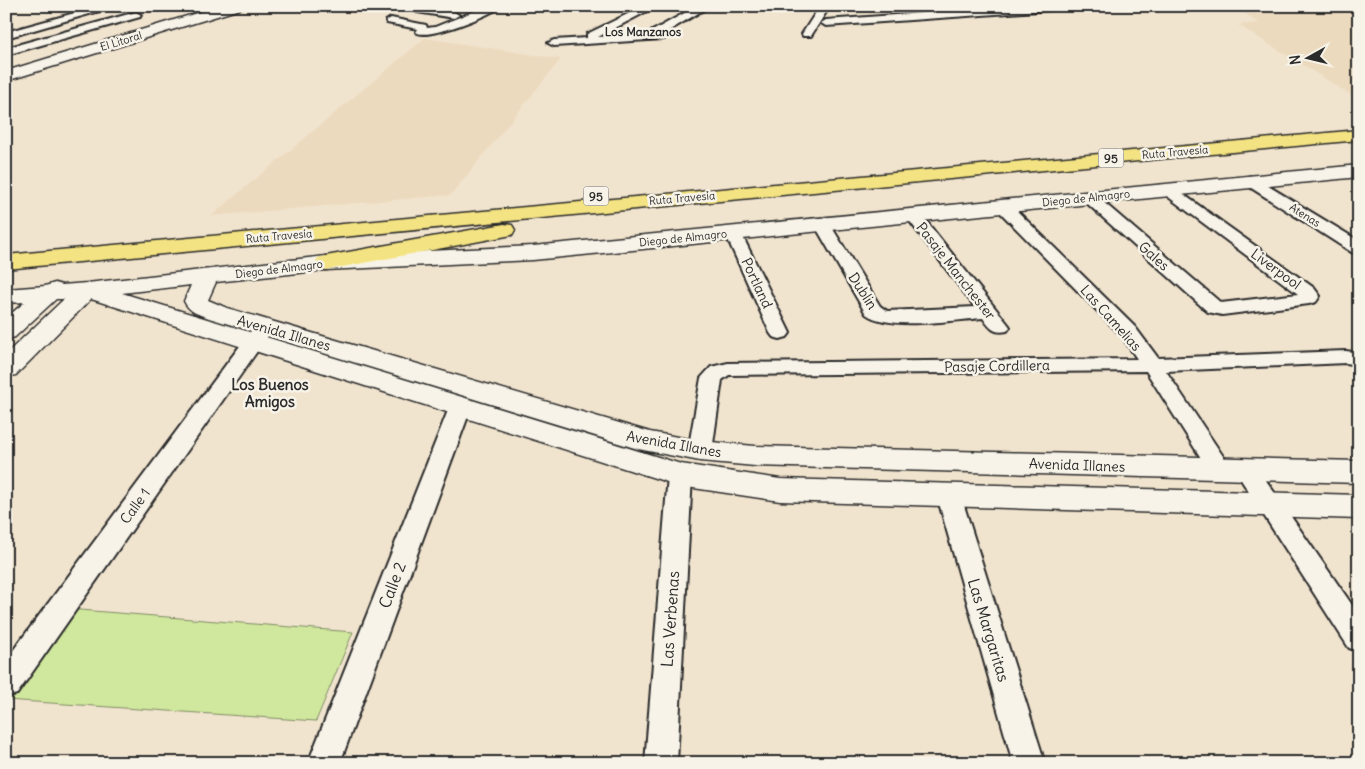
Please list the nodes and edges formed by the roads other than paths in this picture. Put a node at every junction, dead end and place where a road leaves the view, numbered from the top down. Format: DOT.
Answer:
graph roads {
  1 [pos="112,6"];
  2 [pos="235,6"];
  3 [pos="476,6"];
  4 [pos="497,6"];
  5 [pos="652,6"];
  6 [pos="705,6"];
  7 [pos="825,6"];
  8 [pos="959,6"];
  9 [pos="1058,6"];
  10 [pos="1065,6"];
  11 [pos="417,8"];
  12 [pos="876,9"];
  13 [pos="949,14"];
  14 [pos="136,15"];
  15 [pos="454,15"];
  16 [pos="929,16"];
  17 [pos="391,21"];
  18 [pos="826,23"];
  19 [pos="6,25"];
  20 [pos="422,27"];
  21 [pos="22,31"];
  22 [pos="807,34"];
  23 [pos="6,35"];
  24 [pos="651,36"];
  25 [pos="664,36"];
  26 [pos="50,40"];
  27 [pos="580,42"];
  28 [pos="554,43"];
  29 [pos="85,51"];
  30 [pos="6,52"];
  31 [pos="6,76"];
  32 [pos="1359,126"];
  33 [pos="1233,130"];
  34 [pos="1359,135"];
  35 [pos="1185,142"];
  36 [pos="1355,174"];
  37 [pos="1250,181"];
  38 [pos="1168,190"];
  39 [pos="1088,197"];
  40 [pos="668,200"];
  41 [pos="1003,206"];
  42 [pos="913,215"];
  43 [pos="822,224"];
  44 [pos="734,233"];
  45 [pos="1359,249"];
  46 [pos="9,252"];
  47 [pos="326,263"];
  48 [pos="206,277"];
  49 [pos="88,290"];
  50 [pos="49,293"];
  51 [pos="6,296"];
  52 [pos="1222,309"];
  53 [pos="988,312"];
  54 [pos="1000,327"];
  55 [pos="6,332"];
  56 [pos="780,333"];
  57 [pos="258,335"];
  58 [pos="1359,359"];
  59 [pos="1152,365"];
  60 [pos="6,369"];
  61 [pos="460,408"];
  62 [pos="700,451"];
  63 [pos="1232,469"];
  64 [pos="1359,472"];
  65 [pos="680,475"];
  66 [pos="949,496"];
  67 [pos="1271,506"];
  68 [pos="1359,508"];
  69 [pos="1359,639"];
  70 [pos="6,684"];
  71 [pos="324,763"];
  72 [pos="661,763"];
  73 [pos="1029,763"];
  1 -- 21 [label="street"];
  2 -- 29 [label="main road, El Litoral"];
  3 -- 15 [label="street"];
  4 -- 20 [label="street"];
  5 -- 27 [label="street"];
  6 -- 24 [label="street"];
  7 -- 22 [label="street"];
  8 -- 13 [label="street"];
  9 -- 10 [label="street"];
  9 -- 13 [label="street"];
  11 -- 15 [label="street"];
  12 -- 16 [label="street"];
  13 -- 16 [label="street"];
  14 -- 26 [label="street"];
  15 -- 20 [label="street"];
  16 -- 18 [label="street"];
  17 -- 20 [label="street"];
  19 -- 21 [label="street"];
  21 -- 23 [label="street"];
  21 -- 26 [label="street"];
  24 -- 25 [label="street"];
  24 -- 27 [label="street"];
  26 -- 29 [label="street"];
  26 -- 30 [label="street"];
  27 -- 28 [label="street"];
  29 -- 31 [label="main road, El Litoral"];
  32 -- 35 [label="highway, Ruta Travesía / 95"];
  33 -- 35 [label="highway"];
  34 -- 40 [label="highway, Ruta Travesía / 95"];
  35 -- 46 [label="highway, Ruta Travesía / 95"];
  36 -- 37 [label="main road, Diego de Almagro"];
  37 -- 38 [label="main road, Diego de Almagro"];
  37 -- 45 [label="street, Atenas"];
  38 -- 39 [label="main road, Diego de Almagro"];
  38 -- 52 [label="street, Liverpool"];
  39 -- 41 [label="main road, Diego de Almagro"];
  39 -- 52 [label="street, Gales"];
  40 -- 46 [label="highway, Ruta Travesía / 95"];
  40 -- 47 [label="highway"];
  41 -- 42 [label="main road, Diego de Almagro"];
  41 -- 59 [label="street, Las Camelias"];
  42 -- 43 [label="main road, Diego de Almagro"];
  42 -- 53 [label="street, Pasaje Manchester"];
  43 -- 44 [label="main road, Diego de Almagro"];
  43 -- 53 [label="street, Dublin"];
  44 -- 47 [label="main road, Diego de Almagro"];
  44 -- 56 [label="street, Portland"];
  47 -- 48 [label="main road, Diego de Almagro"];
  48 -- 49 [label="main road, Diego de Almagro"];
  48 -- 50 [label="main road"];
  48 -- 57 [label="main road, Avenida Illanes"];
  49 -- 50 [label="main road, Diego de Almagro"];
  49 -- 57 [label="main road, Avenida Illanes"];
  49 -- 60 [label="main road"];
  50 -- 51 [label="main road, Diego de Almagro"];
  50 -- 55 [label="main road"];
  53 -- 54 [label="street, Pasaje Manchester"];
  57 -- 61 [label="main road, Avenida Illanes"];
  57 -- 62 [label="main road, Avenida Illanes"];
  57 -- 70 [label="street, Calle 1"];
  58 -- 59 [label="street, Pasaje Cordillera"];
  59 -- 62 [label="street, Pasaje Cordillera"];
  59 -- 63 [label="street, Las Camelias"];
  61 -- 65 [label="main road, Avenida Illanes"];
  61 -- 71 [label="street, Calle 2"];
  62 -- 63 [label="main road, Avenida Illanes"];
  63 -- 64 [label="main road, Avenida Illanes"];
  63 -- 67 [label="street, Las Camelias"];
  65 -- 66 [label="main road, Avenida Illanes"];
  65 -- 72 [label="street, Las Verbenas"];
  66 -- 67 [label="main road, Avenida Illanes"];
  66 -- 73 [label="street, Las Margaritas"];
  67 -- 68 [label="main road, Avenida Illanes"];
  67 -- 69 [label="street, Las Camelias"];
}
